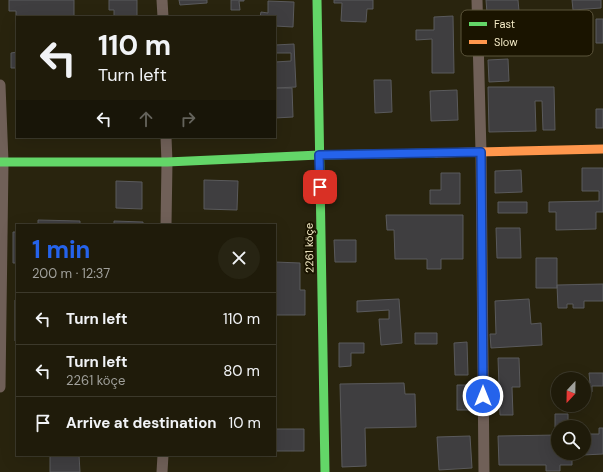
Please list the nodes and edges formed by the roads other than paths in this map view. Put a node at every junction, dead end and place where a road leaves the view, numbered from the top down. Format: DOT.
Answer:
graph roads {
  1 [pos="162,0"];
  2 [pos="317,0"];
  3 [pos="477,0"];
  4 [pos="477,10"];
  5 [pos="163,16"];
  6 [pos="478,56"];
  7 [pos="0,85"];
  8 [pos="166,138"];
  9 [pos="603,149"];
  10 [pos="481,152"];
  11 [pos="319,155"];
  12 [pos="1,162"];
  13 [pos="167,162"];
  14 [pos="166,224"];
  15 [pos="0,387"];
  16 [pos="162,456"];
  17 [pos="162,472"];
  18 [pos="325,472"];
  19 [pos="484,472"];
  1 -- 5 [label="street"];
  2 -- 11 [label="street, 2261 köçe"];
  3 -- 4 [label="street"];
  6 -- 10 [label="street"];
  7 -- 12 [label="street"];
  8 -- 13 [label="street"];
  9 -- 10 [label="street"];
  10 -- 11 [label="street"];
  10 -- 19 [label="street"];
  11 -- 13 [label="street"];
  11 -- 18 [label="street, 2261 köçe"];
  12 -- 13 [label="street"];
  12 -- 15 [label="street"];
  13 -- 14 [label="street"];
  16 -- 17 [label="street"];
}
